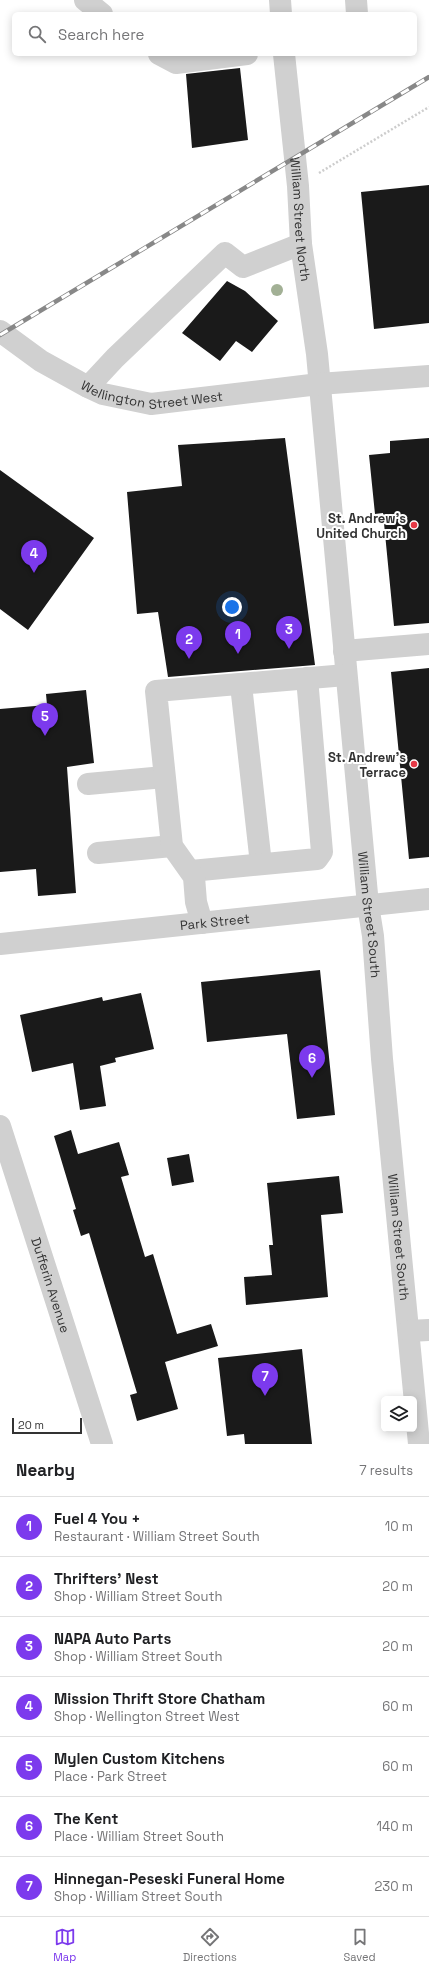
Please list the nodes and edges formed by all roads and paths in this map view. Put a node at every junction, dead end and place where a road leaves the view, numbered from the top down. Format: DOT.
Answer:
graph roads {
  1 [pos="85,0"];
  2 [pos="280,0"];
  3 [pos="356,0"];
  4 [pos="100,12"];
  5 [pos="282,12"];
  6 [pos="357,12"];
  7 [pos="163,56"];
  8 [pos="231,56"];
  9 [pos="284,56"];
  10 [pos="429,107"];
  11 [pos="298,186"];
  12 [pos="301,244"];
  13 [pos="0,331"];
  14 [pos="429,376"];
  15 [pos="319,384"];
  16 [pos="88,387"];
  17 [pos="429,644"];
  18 [pos="344,651"];
  19 [pos="346,675"];
  20 [pos="307,678"];
  21 [pos="241,685"];
  22 [pos="164,777"];
  23 [pos="88,784"];
  24 [pos="172,846"];
  25 [pos="98,853"];
  26 [pos="261,864"];
  27 [pos="191,871"];
  28 [pos="429,898"];
  29 [pos="368,905"];
  30 [pos="202,922"];
  31 [pos="0,944"];
  32 [pos="0,1126"];
  33 [pos="419,1330"];
  34 [pos="102,1444"];
  35 [pos="420,1444"];
  1 -- 4 [label="street"];
  2 -- 5 [label="street"];
  3 -- 6 [label="street"];
  7 -- 8 [label="street"];
  9 -- 11 [label="street, William Street North"];
  10 -- 11 [label="path"];
  11 -- 12 [label="street, William Street North"];
  12 -- 15 [label="street, William Street North"];
  12 -- 16 [label="street"];
  13 -- 16 [label="street, Wellington Street West"];
  14 -- 15 [label="street, Wellington Street West"];
  15 -- 16 [label="street, Wellington Street West"];
  15 -- 18 [label="street, William Street South"];
  17 -- 18 [label="street"];
  18 -- 19 [label="street, William Street South"];
  19 -- 20 [label="street"];
  19 -- 29 [label="street, William Street South"];
  20 -- 21 [label="street"];
  20 -- 26 [label="street"];
  21 -- 22 [label="street"];
  21 -- 26 [label="street"];
  22 -- 23 [label="street"];
  22 -- 24 [label="street"];
  24 -- 25 [label="street"];
  24 -- 27 [label="street"];
  26 -- 27 [label="street"];
  27 -- 30 [label="street"];
  28 -- 29 [label="street, Park Street"];
  29 -- 30 [label="street, Park Street"];
  29 -- 33 [label="street, William Street South"];
  30 -- 31 [label="street, Park Street"];
  32 -- 34 [label="street, Dufferin Avenue"];
  33 -- 35 [label="street, William Street South"];
}
